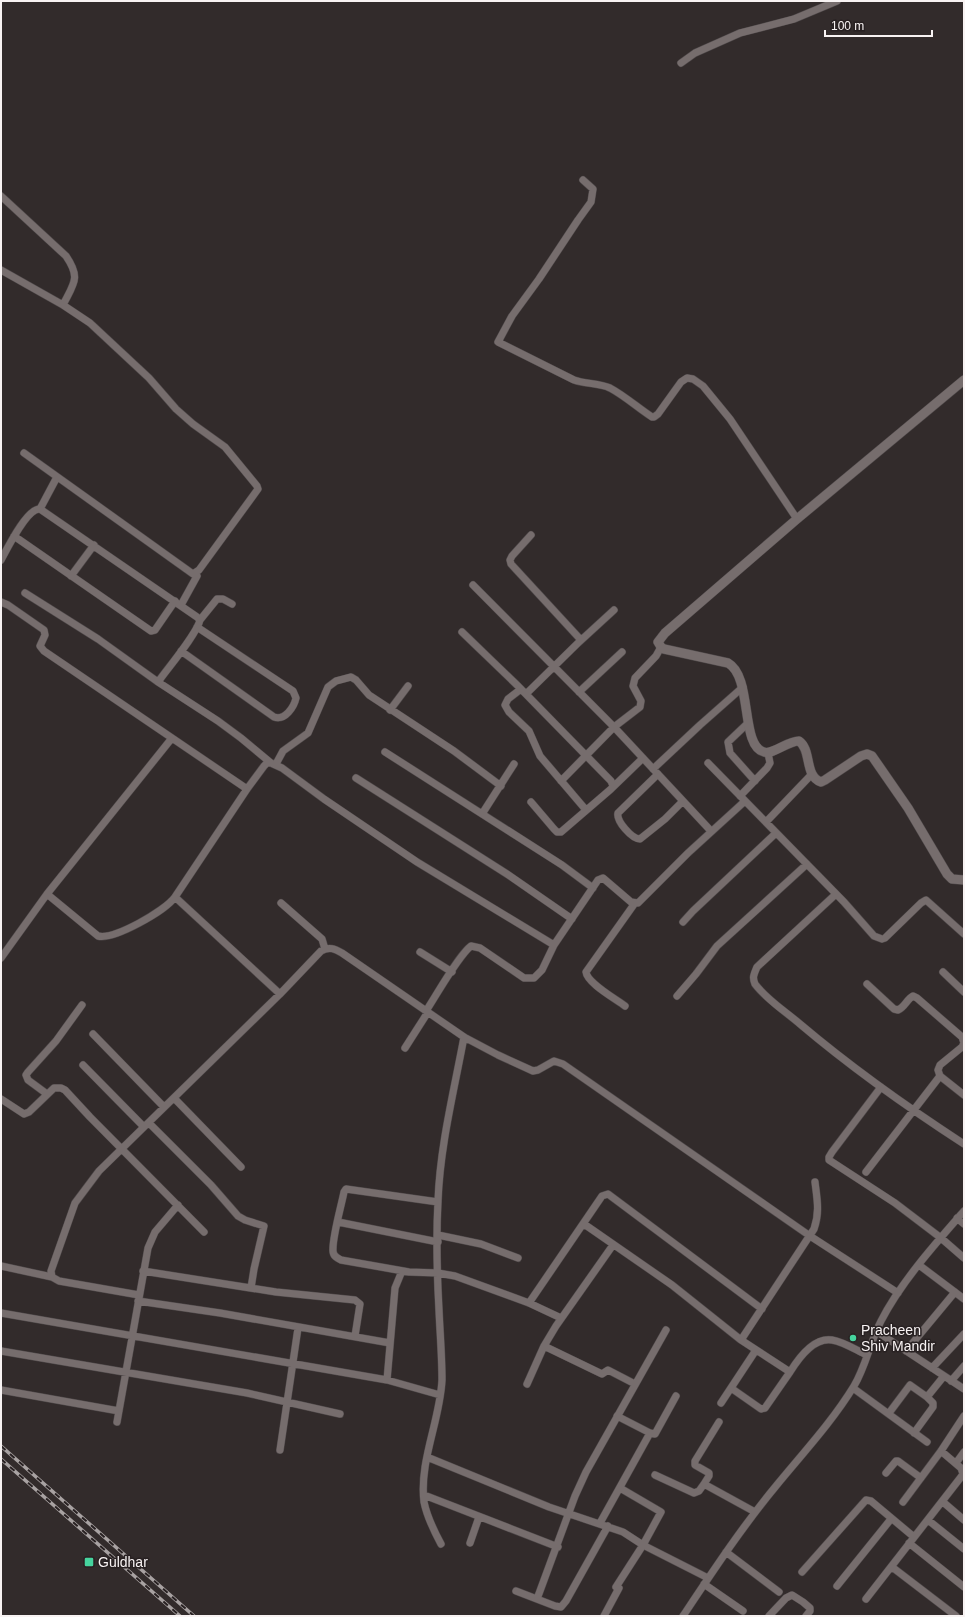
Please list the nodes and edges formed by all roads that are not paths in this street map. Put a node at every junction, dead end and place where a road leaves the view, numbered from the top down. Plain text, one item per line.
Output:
1 (838, 1) edge
2 (681, 63) dead end
3 (583, 180) dead end
4 (1, 196) edge
5 (1, 270) edge
6 (63, 305) junction
7 (964, 380) edge
8 (24, 453) dead end
9 (57, 477) junction
10 (40, 509) junction
11 (798, 518) junction
12 (531, 535) dead end
13 (14, 536) junction
14 (94, 545) junction
15 (1, 560) edge
16 (71, 576) junction
17 (197, 576) dead end
18 (473, 585) dead end
19 (25, 593) dead end
20 (1, 602) edge
21 (178, 603) junction
22 (232, 604) dead end
23 (614, 610) dead end
24 (198, 623) junction
25 (462, 632) dead end
26 (581, 640) junction
27 (661, 647) junction
28 (181, 651) junction
29 (622, 652) dead end
30 (553, 667) junction
31 (158, 682) junction
32 (408, 686) dead end
33 (743, 688) junction
34 (521, 689) junction
35 (579, 692) junction
36 (526, 694) junction
37 (390, 710) junction
38 (748, 723) junction
39 (614, 727) junction
40 (172, 738) junction
41 (385, 752) dead end
42 (768, 753) junction
43 (587, 756) junction
44 (643, 758) junction
45 (708, 763) dead end
46 (273, 764) junction
47 (514, 764) dead end
48 (656, 772) junction
49 (812, 774) junction
50 (356, 778) dead end
51 (561, 781) junction
52 (754, 782) junction
53 (501, 786) junction
54 (613, 786) junction
55 (247, 789) junction
56 (743, 799) junction
57 (683, 801) junction
58 (531, 802) dead end
59 (586, 810) junction
60 (482, 814) junction
61 (766, 822) junction
62 (712, 831) junction
63 (776, 833) junction
64 (807, 864) junction
65 (964, 880) edge
66 (593, 888) junction
67 (47, 894) junction
68 (836, 894) junction
69 (175, 897) junction
70 (281, 903) dead end
71 (635, 903) junction
72 (572, 919) junction
73 (683, 922) dead end
74 (964, 934) edge
75 (554, 945) junction
76 (325, 949) junction
77 (420, 952) dead end
78 (1, 958) edge
79 (452, 972) junction
80 (943, 972) dead end
81 (867, 984) dead end
82 (964, 992) edge
83 (280, 994) junction
84 (677, 996) dead end
85 (82, 1005) dead end
86 (625, 1006) dead end
87 (427, 1012) junction
88 (93, 1034) dead end
89 (464, 1037) junction
90 (405, 1048) dead end
91 (83, 1065) dead end
92 (940, 1076) junction
93 (881, 1087) junction
94 (47, 1094) junction
95 (964, 1095) edge
96 (174, 1098) junction
97 (1, 1099) edge
98 (164, 1107) junction
99 (913, 1111) junction
100 (146, 1125) junction
101 (964, 1144) edge
102 (122, 1149) junction
103 (242, 1167) dead end
104 (866, 1172) dead end
105 (815, 1182) dead end
106 (438, 1202) junction
107 (178, 1206) junction
108 (964, 1210) edge
109 (957, 1218) junction
110 (338, 1222) junction
111 (584, 1224) junction
112 (964, 1224) edge
113 (204, 1232) dead end
114 (810, 1236) junction
115 (438, 1238) junction
116 (941, 1238) junction
117 (613, 1245) junction
118 (518, 1258) dead end
119 (964, 1258) edge
120 (919, 1265) junction
121 (1, 1266) edge
122 (143, 1271) junction
123 (402, 1271) junction
124 (438, 1273) junction
125 (52, 1277) junction
126 (251, 1288) junction
127 (955, 1292) junction
128 (898, 1293) junction
129 (139, 1298) junction
130 (964, 1299) edge
131 (529, 1303) junction
132 (762, 1309) junction
133 (1, 1313) edge
134 (561, 1318) junction
135 (298, 1328) junction
136 (666, 1330) dead end
137 (876, 1331) junction
138 (964, 1334) edge
139 (133, 1336) junction
140 (355, 1336) junction
141 (741, 1340) junction
142 (390, 1343) junction
143 (544, 1346) junction
144 (756, 1350) junction
145 (1, 1351) edge
146 (906, 1351) junction
147 (867, 1355) junction
148 (292, 1364) junction
149 (964, 1366) edge
150 (932, 1368) junction
151 (790, 1372) junction
152 (126, 1373) junction
153 (944, 1376) junction
154 (387, 1380) junction
155 (951, 1381) junction
156 (527, 1384) dead end
157 (635, 1384) junction
158 (731, 1388) junction
159 (853, 1388) junction
160 (964, 1389) edge
161 (1, 1390) edge
162 (440, 1395) junction
163 (676, 1396) dead end
164 (927, 1397) junction
165 (287, 1402) junction
166 (721, 1403) dead end
167 (119, 1411) junction
168 (889, 1413) junction
169 (340, 1414) dead end
170 (617, 1416) junction
171 (964, 1416) edge
172 (117, 1422) dead end
173 (719, 1422) dead end
174 (650, 1433) junction
175 (914, 1433) junction
176 (927, 1442) dead end
177 (280, 1450) dead end
178 (941, 1451) junction
179 (964, 1452) edge
180 (427, 1457) junction
181 (956, 1463) junction
182 (886, 1473) dead end
183 (655, 1474) dead end
184 (921, 1478) junction
185 (704, 1484) junction
186 (620, 1488) junction
187 (424, 1495) junction
188 (903, 1502) dead end
189 (943, 1502) junction
190 (755, 1512) junction
191 (569, 1515) junction
192 (479, 1517) junction
193 (891, 1519) junction
194 (928, 1520) junction
195 (964, 1520) edge
196 (600, 1523) junction
197 (608, 1526) junction
198 (914, 1537) junction
199 (470, 1543) dead end
200 (909, 1543) junction
201 (441, 1544) dead end
202 (643, 1545) junction
203 (558, 1547) junction
204 (964, 1549) edge
205 (726, 1552) junction
206 (892, 1567) junction
207 (802, 1572) dead end
208 (706, 1581) junction
209 (837, 1586) dead end
210 (964, 1587) edge
211 (516, 1591) dead end
212 (779, 1592) dead end
213 (537, 1599) junction
214 (866, 1599) dead end
215 (743, 1611) dead end
216 (604, 1616) edge
217 (683, 1616) edge
218 (769, 1616) edge
219 (806, 1616) edge
220 (956, 1616) edge

1 - 2 street
3 - 11 street
4 - 6 street
5 - 6 street
6 - 9 street
7 - 11 street
8 - 9 street
9 - 10 street
10 - 13 street
10 - 14 street
11 - 27 street
12 - 26 street
13 - 15 street
13 - 16 street
14 - 16 street
14 - 21 street
16 - 21 street
17 - 21 street
18 - 30 street
19 - 31 street
20 - 40 street
21 - 24 street
22 - 24 street
23 - 26 street
24 - 28 street
24 - 28 street
25 - 34 street
26 - 30 street
27 - 33 street
27 - 39 street
28 - 31 street
29 - 35 street
30 - 35 street
30 - 36 street
31 - 46 street
32 - 37 street
33 - 38 street
33 - 48 street
34 - 36 street
34 - 51 street
35 - 39 street
36 - 43 street
37 - 46 street
37 - 53 street
38 - 42 street
38 - 52 street
39 - 43 street
39 - 44 street
40 - 55 street
40 - 67 street
41 - 60 street
42 - 49 street
42 - 52 street
43 - 51 street
43 - 54 street
44 - 48 street
44 - 54 street
45 - 56 street
46 - 55 street
46 - 75 street
47 - 53 street
48 - 57 street
48 - 57 street
49 - 61 street
49 - 65 street
50 - 72 street
51 - 59 street
52 - 56 street
53 - 60 street
54 - 59 street
55 - 69 street
56 - 61 street
56 - 62 street
57 - 62 street
58 - 59 street
60 - 66 street
61 - 63 street
62 - 71 street
63 - 64 street
63 - 73 street
64 - 68 street
64 - 84 street
66 - 71 street
66 - 72 street
67 - 69 street
67 - 78 street
68 - 74 street
68 - 93 street
69 - 83 street
70 - 76 street
71 - 86 street
72 - 75 street
75 - 79 street
76 - 83 street
76 - 87 street
77 - 79 street
79 - 87 street
80 - 82 street
81 - 92 street
83 - 96 street
85 - 94 street
87 - 89 street
87 - 90 street
88 - 98 street
89 - 106 street
89 - 114 street
91 - 100 street
92 - 95 street
92 - 99 street
93 - 99 street
93 - 116 street
94 - 97 street
94 - 102 street
96 - 98 street
96 - 103 street
98 - 100 street
99 - 101 street
99 - 104 street
100 - 102 street
100 - 126 street
102 - 107 street
102 - 125 street
105 - 114 street
106 - 110 street
106 - 115 street
107 - 113 street
107 - 122 street
108 - 109 street
109 - 112 street
109 - 116 street
110 - 115 street
110 - 123 street
111 - 117 street
111 - 131 street
111 - 132 street
114 - 128 street
114 - 132 street
115 - 118 street
115 - 124 street
116 - 119 street
116 - 120 street
117 - 134 street
117 - 141 street
120 - 127 street
120 - 128 street
121 - 125 street
122 - 126 street
122 - 129 street
123 - 124 street
123 - 142 street
124 - 131 street
124 - 162 street
125 - 129 street
126 - 140 street
127 - 130 street
127 - 146 street
128 - 137 street
129 - 135 street
129 - 139 street
131 - 134 street
132 - 141 street
133 - 139 street
134 - 143 street
135 - 140 street
135 - 148 street
136 - 157 street
137 - 146 street
137 - 147 street
138 - 150 street
139 - 148 street
139 - 152 street
140 - 142 street
141 - 144 street
142 - 154 street
143 - 156 street
143 - 157 street
144 - 151 street
144 - 158 street
145 - 152 street
146 - 150 street
147 - 151 street
147 - 159 street
148 - 154 street
148 - 165 street
149 - 155 street
150 - 153 street
151 - 158 street
152 - 165 street
152 - 167 street
153 - 155 street
153 - 164 street
154 - 162 street
155 - 160 street
157 - 170 street
158 - 166 street
159 - 168 street
159 - 190 street
161 - 167 street
162 - 180 street
163 - 174 street
164 - 168 street
164 - 175 street
165 - 169 street
165 - 177 street
167 - 172 street
168 - 175 street
170 - 174 street
170 - 191 street
171 - 178 street
173 - 185 street
174 - 186 street
175 - 176 street
178 - 181 street
178 - 184 street
179 - 181 street
180 - 187 street
180 - 191 street
181 - 189 street
182 - 184 street
183 - 185 street
184 - 188 street
185 - 190 street
186 - 196 street
186 - 202 street
187 - 192 street
187 - 201 street
189 - 194 street
189 - 195 street
190 - 205 street
191 - 196 street
191 - 203 street
192 - 199 street
192 - 203 street
193 - 198 street
193 - 207 street
193 - 209 street
194 - 198 street
194 - 204 street
196 - 197 street
197 - 202 street
197 - 213 street
198 - 200 street
200 - 206 street
200 - 210 street
202 - 208 street
202 - 216 street
203 - 213 street
205 - 208 street
205 - 212 street
206 - 214 street
206 - 220 street
208 - 215 street
208 - 217 street
211 - 213 street
218 - 219 street

